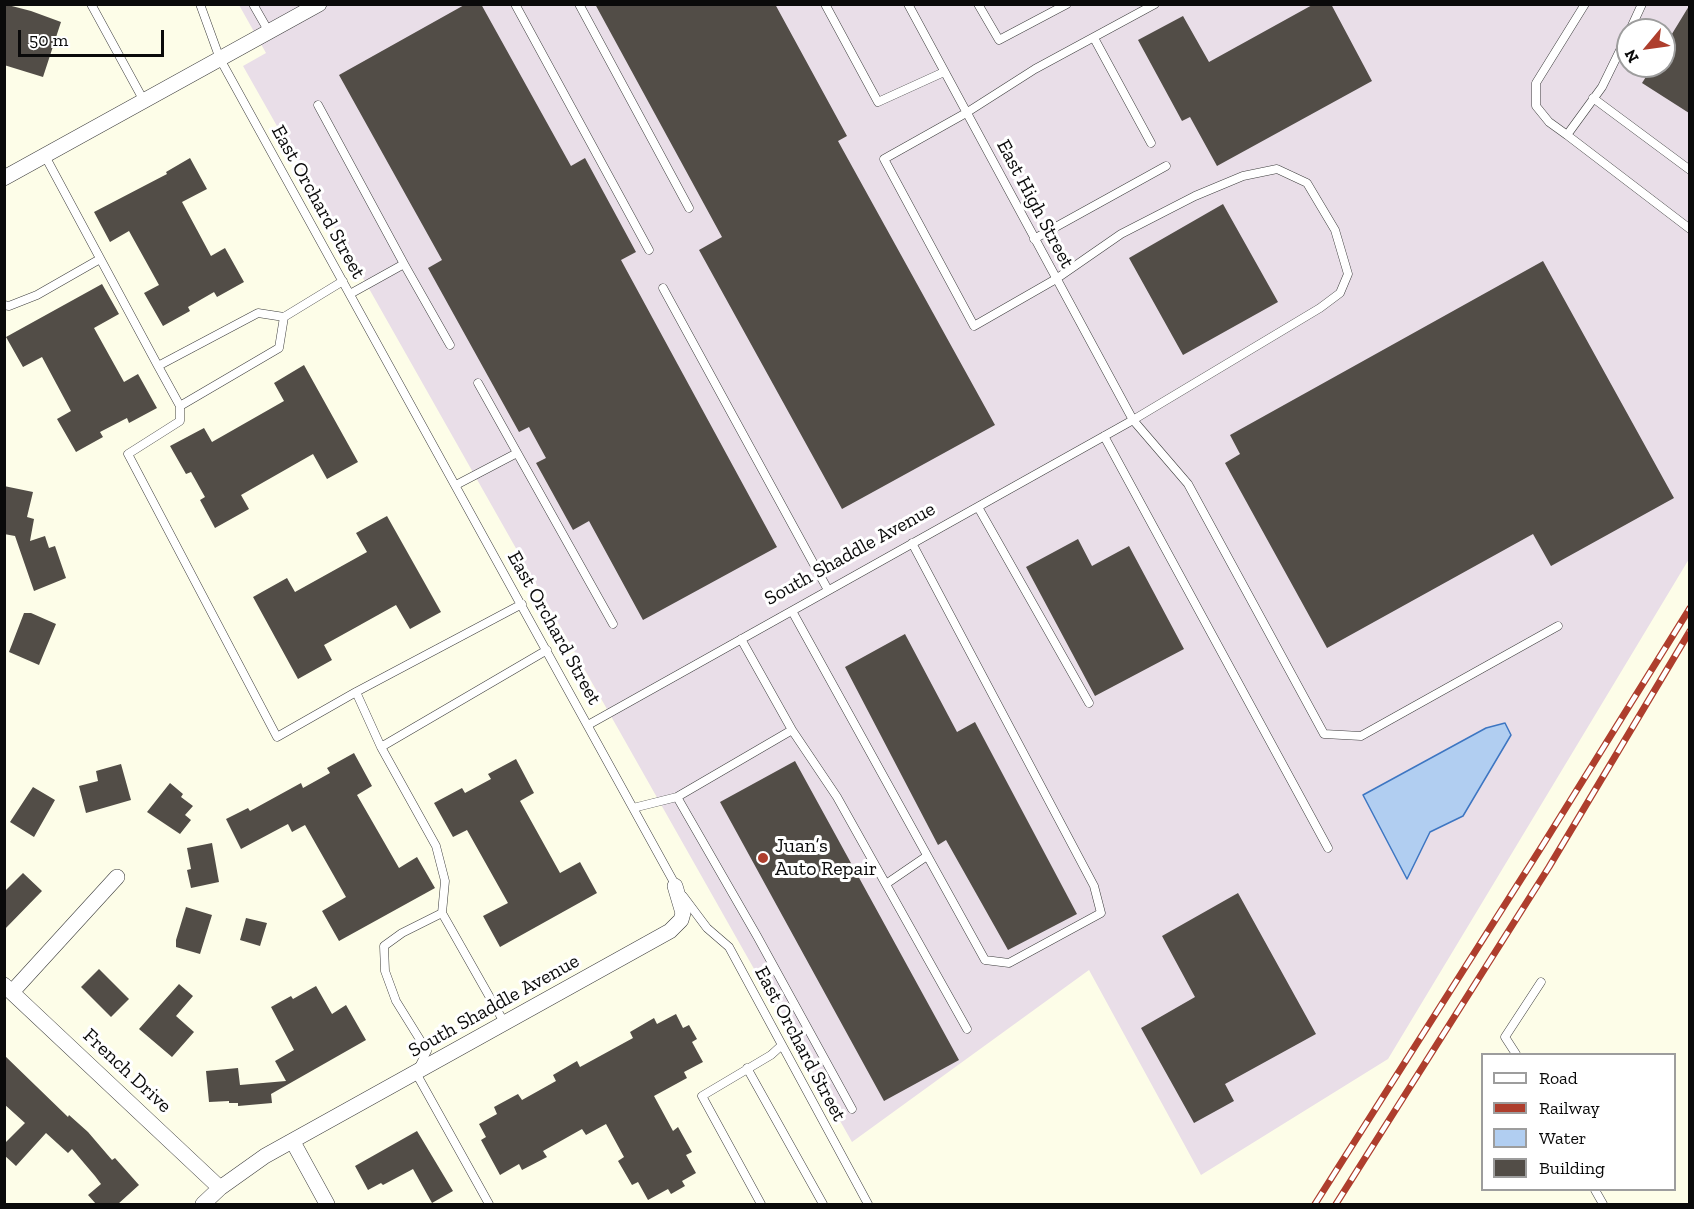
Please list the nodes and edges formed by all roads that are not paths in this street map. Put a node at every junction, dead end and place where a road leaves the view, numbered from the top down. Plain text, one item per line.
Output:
1 (91, 4) edge
2 (200, 4) edge
3 (253, 4) edge
4 (515, 4) edge
5 (579, 4) edge
6 (825, 4) edge
7 (908, 4) edge
8 (978, 4) edge
9 (1067, 4) edge
10 (1155, 4) edge
11 (1585, 4) edge
12 (1642, 4) edge
13 (309, 7) edge
14 (1636, 18) edge
15 (268, 32) junction
16 (1094, 38) junction
17 (1616, 58) edge
18 (220, 59) junction
19 (944, 72) junction
20 (1593, 98) junction
21 (144, 101) junction
22 (318, 105) dead end
23 (966, 113) junction
24 (1568, 135) junction
25 (1151, 143) dead end
26 (45, 156) junction
27 (1166, 166) dead end
28 (1689, 170) edge
29 (4, 178) edge
30 (689, 208) dead end
31 (1689, 229) edge
32 (1034, 239) junction
33 (649, 250) dead end
34 (100, 259) junction
35 (404, 264) junction
36 (1056, 279) junction
37 (343, 281) junction
38 (663, 288) dead end
39 (350, 294) junction
40 (4, 305) edge
41 (284, 317) junction
42 (450, 345) dead end
43 (158, 366) junction
44 (478, 383) dead end
45 (180, 406) junction
46 (1133, 420) junction
47 (1104, 436) junction
48 (517, 453) junction
49 (456, 485) junction
50 (978, 507) junction
51 (912, 543) junction
52 (828, 591) junction
53 (522, 604) junction
54 (792, 611) junction
55 (613, 624) dead end
56 (1558, 627) dead end
57 (741, 639) junction
58 (547, 650) junction
59 (356, 692) junction
60 (1089, 703) dead end
61 (588, 725) junction
62 (792, 730) junction
63 (381, 747) junction
64 (677, 797) junction
65 (633, 808) junction
66 (1328, 848) dead end
67 (927, 856) junction
68 (117, 877) dead end
69 (886, 884) junction
70 (675, 886) junction
71 (442, 913) junction
72 (1541, 982) dead end
73 (8, 989) edge
74 (505, 1024) junction
75 (968, 1029) dead end
76 (782, 1045) junction
77 (1515, 1053) edge
78 (747, 1068) junction
79 (416, 1073) junction
80 (852, 1109) dead end
81 (293, 1142) junction
82 (220, 1188) junction
83 (203, 1204) edge
84 (327, 1204) edge
85 (489, 1204) edge
86 (761, 1204) edge
87 (823, 1204) edge
88 (868, 1204) edge

1 - 21 lane
2 - 18 lane, East Orchard Street
3 - 15 lane
4 - 33 lane
5 - 30 lane
6 - 19 lane
7 - 19 lane, East High Street
8 - 9 lane
10 - 16 lane
11 - 24 lane
12 - 14 lane
13 - 15 street
15 - 18 street
16 - 23 lane
16 - 25 lane
17 - 20 lane
18 - 21 street
18 - 37 lane, East Orchard Street
19 - 23 lane, East High Street
20 - 24 lane
20 - 28 lane
21 - 26 street
22 - 35 lane
23 - 32 lane, East High Street
23 - 36 lane, South Shaddle Avenue
24 - 31 lane
26 - 29 street
26 - 34 lane
27 - 32 lane
32 - 36 lane, East High Street
34 - 40 lane
34 - 43 lane
35 - 39 lane
35 - 42 lane
36 - 46 lane, East High Street
36 - 46 lane, South Shaddle Avenue
37 - 39 lane, East Orchard Street
37 - 41 lane
38 - 52 lane
39 - 49 lane, East Orchard Street
41 - 43 lane
41 - 45 lane
43 - 45 lane
44 - 48 lane
45 - 59 lane
46 - 47 lane, South Shaddle Avenue
46 - 56 lane, East High Street
47 - 50 lane, South Shaddle Avenue
47 - 66 lane
48 - 49 lane
48 - 55 lane
49 - 53 lane, East Orchard Street
50 - 51 lane, South Shaddle Avenue
50 - 60 lane
51 - 52 lane, South Shaddle Avenue
51 - 67 lane
52 - 54 lane, South Shaddle Avenue
53 - 58 lane, East Orchard Street
53 - 59 lane
54 - 57 lane, South Shaddle Avenue
54 - 67 lane
57 - 61 lane, South Shaddle Avenue
57 - 62 lane
58 - 61 lane, East Orchard Street
58 - 63 lane
59 - 63 lane
61 - 65 lane, East Orchard Street
62 - 64 lane
62 - 69 lane
63 - 71 lane
64 - 65 lane
64 - 80 lane
65 - 70 lane, East Orchard Street
67 - 69 lane
68 - 73 street
69 - 75 lane
70 - 74 street, South Shaddle Avenue
70 - 76 lane, East Orchard Street
71 - 74 lane
71 - 79 lane
72 - 77 lane
73 - 82 street, French Drive
74 - 79 street, South Shaddle Avenue
76 - 78 lane
76 - 88 lane, East Orchard Street
78 - 86 lane
78 - 87 lane
79 - 81 street, South Shaddle Avenue
79 - 85 lane
81 - 82 street, South Shaddle Avenue
81 - 84 street
82 - 83 street, South Shaddle Avenue

